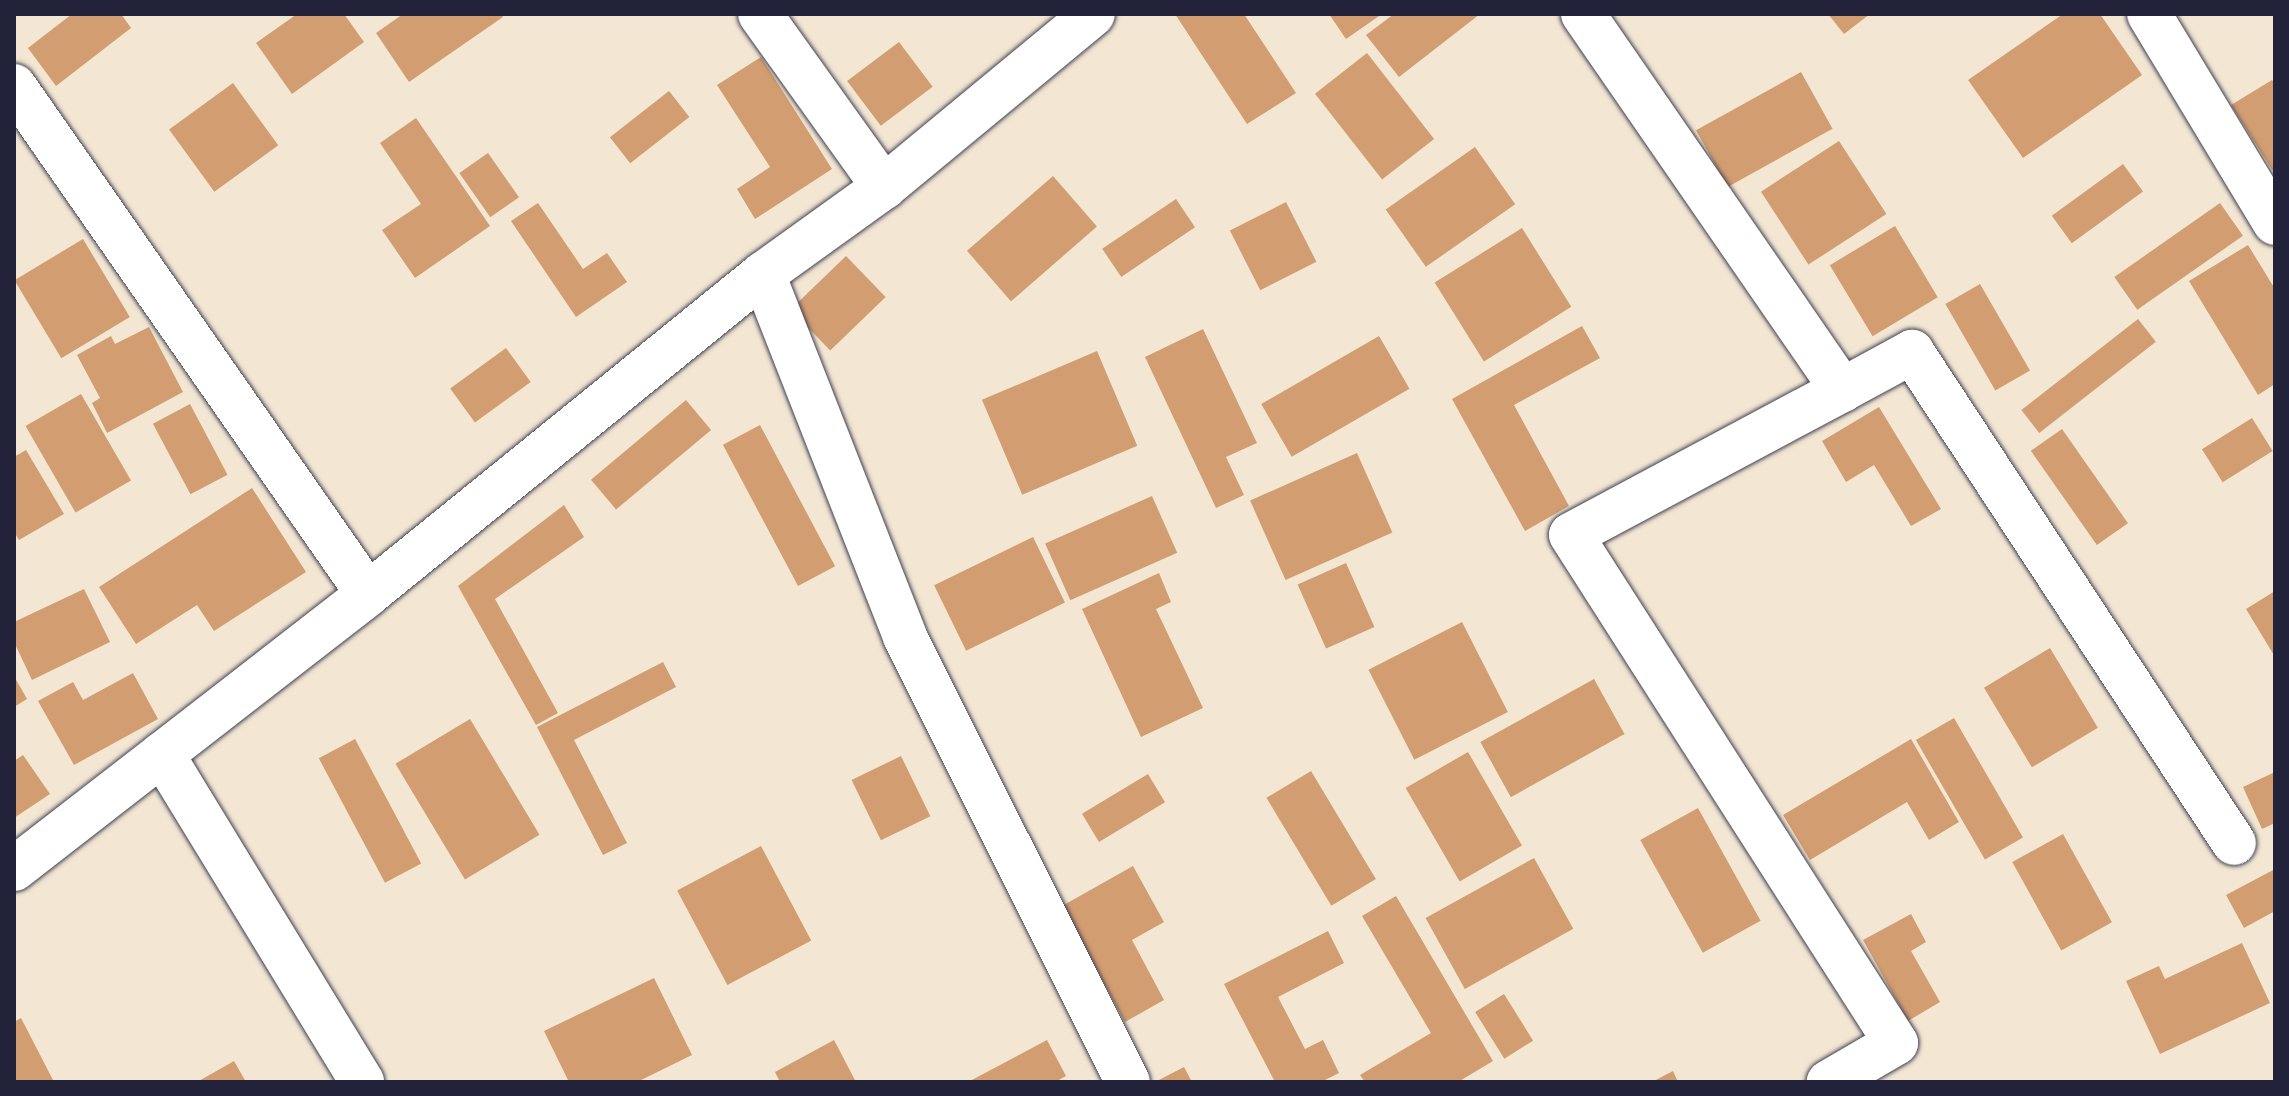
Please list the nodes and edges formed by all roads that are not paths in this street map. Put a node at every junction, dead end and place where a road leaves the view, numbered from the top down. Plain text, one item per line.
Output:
1 (760, 14) edge
2 (1093, 14) edge
3 (1583, 14) edge
4 (2149, 14) edge
5 (14, 86) edge
6 (884, 187) junction
7 (2275, 223) edge
8 (763, 274) junction
9 (1842, 390) junction
10 (368, 594) junction
11 (162, 754) junction
12 (2234, 843) dead end
13 (14, 869) edge
14 (362, 1082) edge
15 (1128, 1082) edge
16 (1829, 1082) edge

1 - 6 street
2 - 6 street
3 - 9 street
4 - 7 street
5 - 10 street
6 - 8 street
8 - 10 street
8 - 15 street
9 - 12 street
9 - 16 street
10 - 11 street
11 - 13 street
11 - 14 street

